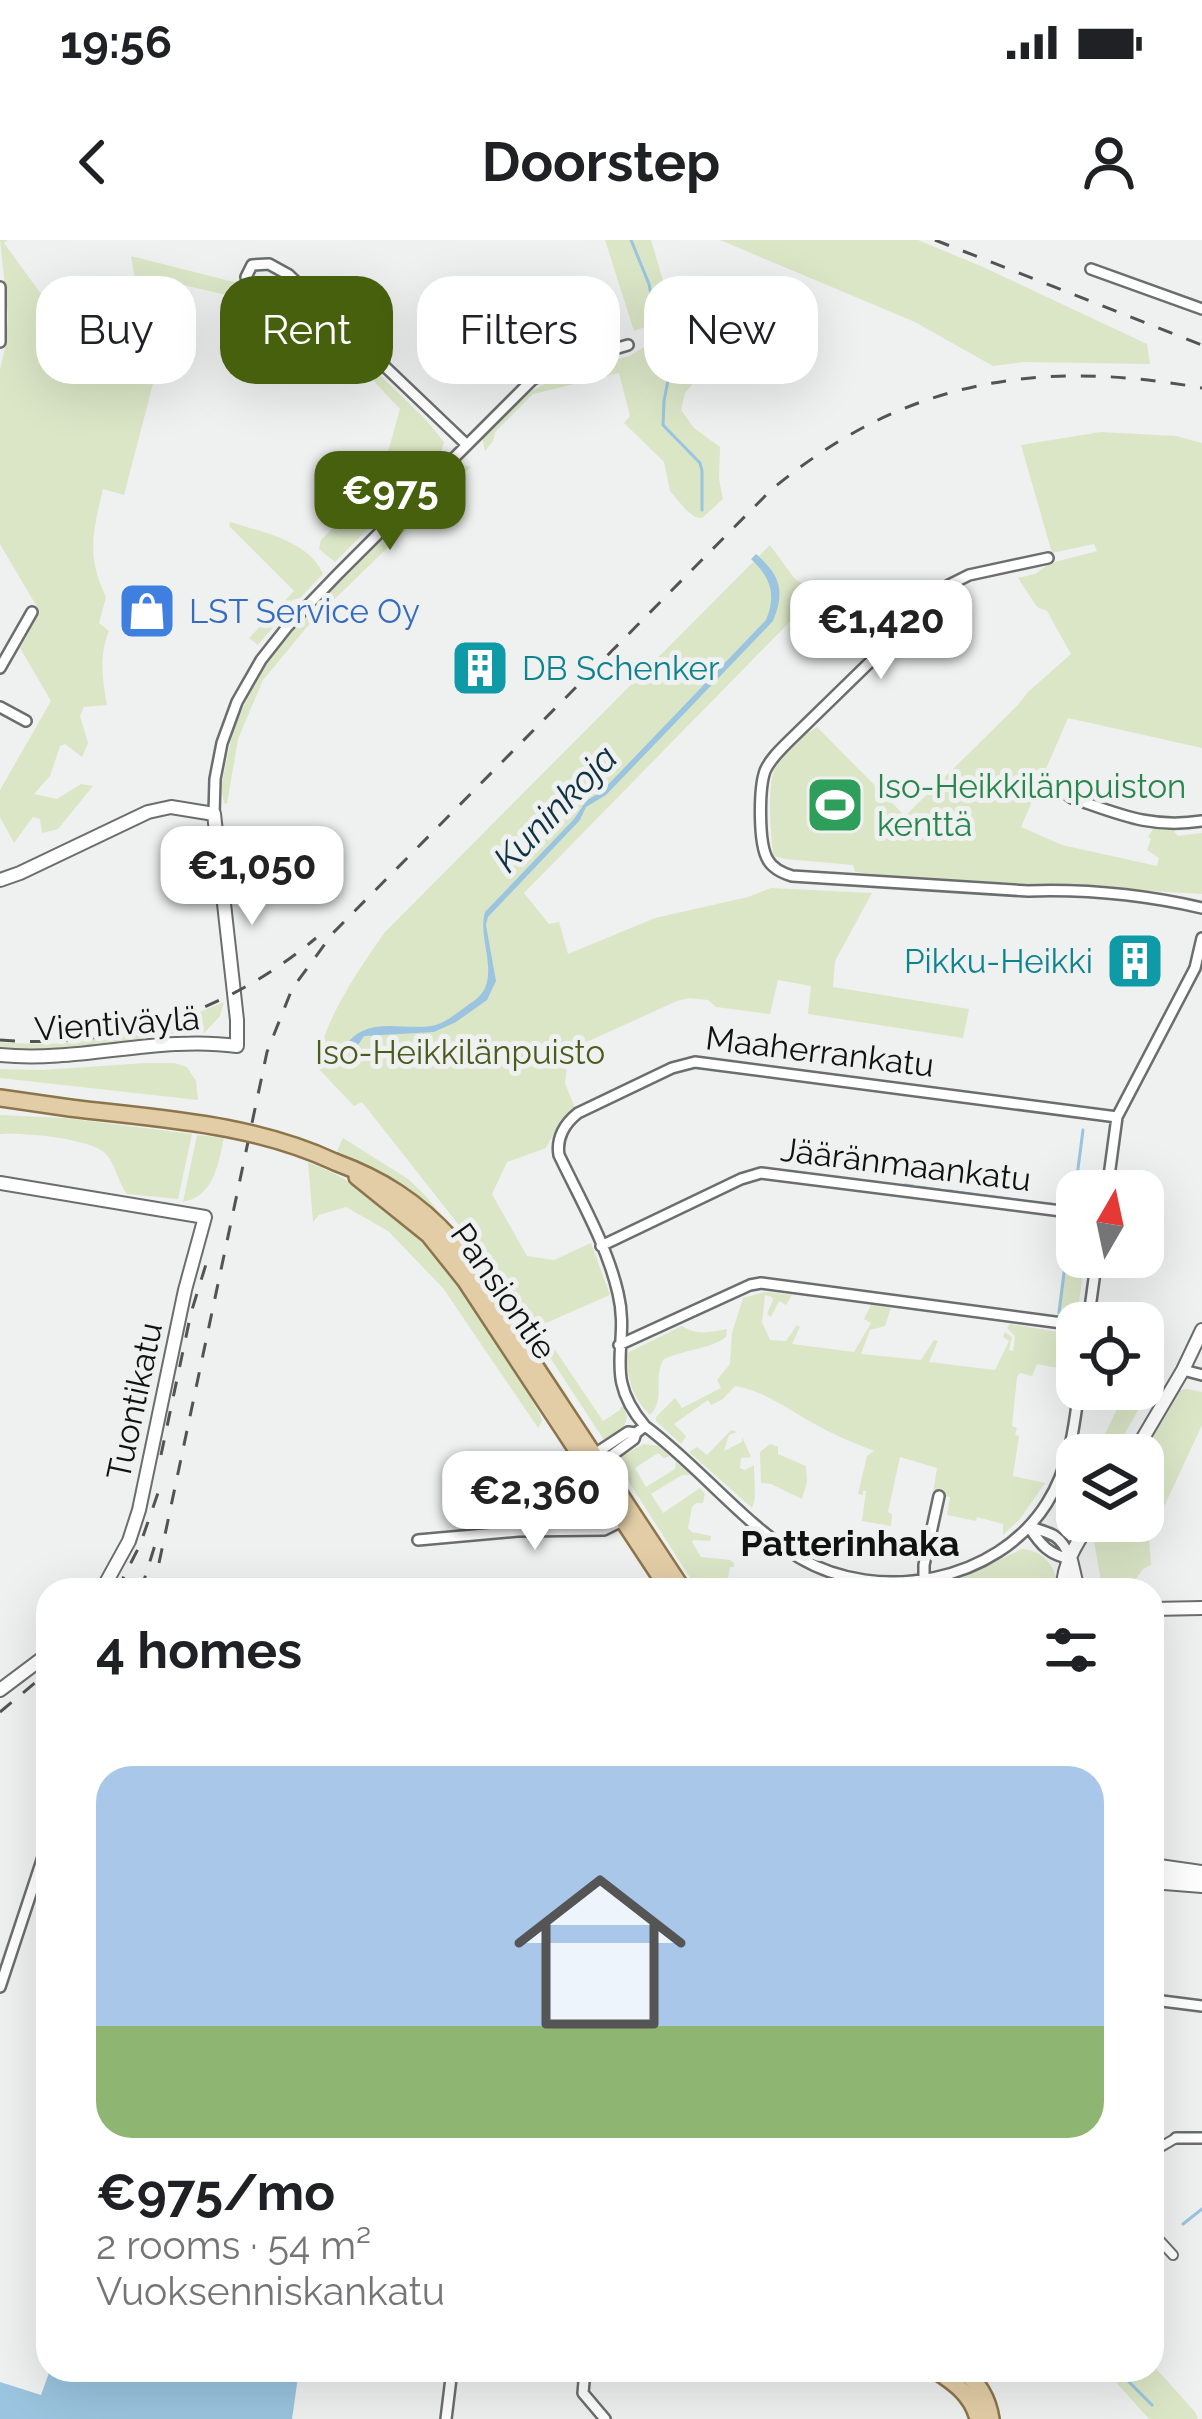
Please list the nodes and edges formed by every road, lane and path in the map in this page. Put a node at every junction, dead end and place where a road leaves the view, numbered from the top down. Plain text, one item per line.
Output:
1 (1091, 269) dead end
2 (0, 287) edge
3 (324, 308) joint
4 (1202, 309) edge
5 (0, 342) edge
6 (628, 345) dead end
7 (393, 374) edge
8 (466, 444) junction
9 (1048, 558) dead end
10 (32, 612) dead end
11 (0, 668) edge
12 (0, 707) edge
13 (26, 721) dead end
14 (1065, 793) dead end
15 (214, 814) junction
16 (1202, 821) edge
17 (0, 880) edge
18 (1202, 908) edge
19 (1202, 938) edge
20 (0, 1055) edge
21 (0, 1098) edge
22 (70, 1108) junction
23 (0, 1109) edge
24 (1117, 1117) junction
25 (1109, 1170) edge
26 (0, 1183) edge
27 (1056, 1210) edge
28 (601, 1246) junction
29 (1056, 1322) edge
30 (1202, 1330) edge
31 (619, 1345) junction
32 (1183, 1370) junction
33 (1202, 1375) edge
34 (1076, 1410) edge
35 (641, 1429) junction
36 (1145, 1434) edge
37 (592, 1460) junction
38 (939, 1496) dead end
39 (628, 1518) junction
40 (1029, 1527) junction
41 (418, 1540) dead end
42 (1080, 1542) edge
43 (1071, 1558) junction
44 (109, 1578) edge
45 (662, 1578) edge
46 (674, 1578) edge
47 (854, 1578) edge
48 (924, 1578) edge
49 (930, 1578) edge
50 (1063, 1578) edge
51 (1075, 1578) edge
52 (1202, 1608) edge
53 (1164, 1609) edge
54 (36, 1663) edge
55 (0, 1690) edge
56 (1164, 1868) edge
57 (1202, 1873) edge
58 (36, 1878) edge
59 (1164, 1882) edge
60 (1202, 1886) edge
61 (0, 1987) edge
62 (1164, 2001) edge
63 (1202, 2006) edge
64 (1176, 2138) joint
65 (1202, 2138) edge
66 (1164, 2145) edge
67 (1164, 2246) edge
68 (1172, 2255) dead end
69 (451, 2382) edge
70 (584, 2382) edge
71 (951, 2382) edge
72 (974, 2382) edge
73 (446, 2419) edge
74 (605, 2419) edge
75 (978, 2419) edge
76 (991, 2419) edge

1 - 4 street
2 - 5 street
3 - 3 street
6 - 8 street
7 - 8 street
8 - 15 street
9 - 18 street
10 - 11 street
12 - 13 street
14 - 16 street
15 - 17 street
15 - 20 street, Vientiväylä
19 - 24 street
21 - 22 main road
22 - 23 main road
22 - 37 main road, Pansiontie, bridge
24 - 25 street
24 - 28 street, Maaherrankatu
26 - 44 street, Tuontikatu
27 - 28 street, Jääränmaankatu
28 - 31 street, Maaherrankatu
29 - 31 street
30 - 32 street
31 - 35 street, Maaherrankatu
32 - 33 street
32 - 36 street
34 - 40 street
35 - 37 street
35 - 47 street
37 - 39 main road, Pansiontie
38 - 48 street
39 - 41 street
39 - 45 main road, Pansiontie
39 - 46 main road, Pansiontie
40 - 43 street
40 - 49 street
42 - 43 street
43 - 50 street
43 - 51 street
52 - 53 street
54 - 55 street
56 - 57 main road
58 - 61 street
59 - 60 main road
62 - 63 street
64 - 65 street
64 - 66 street
67 - 68 street
69 - 73 street
70 - 74 street
71 - 75 main road
72 - 76 main road

